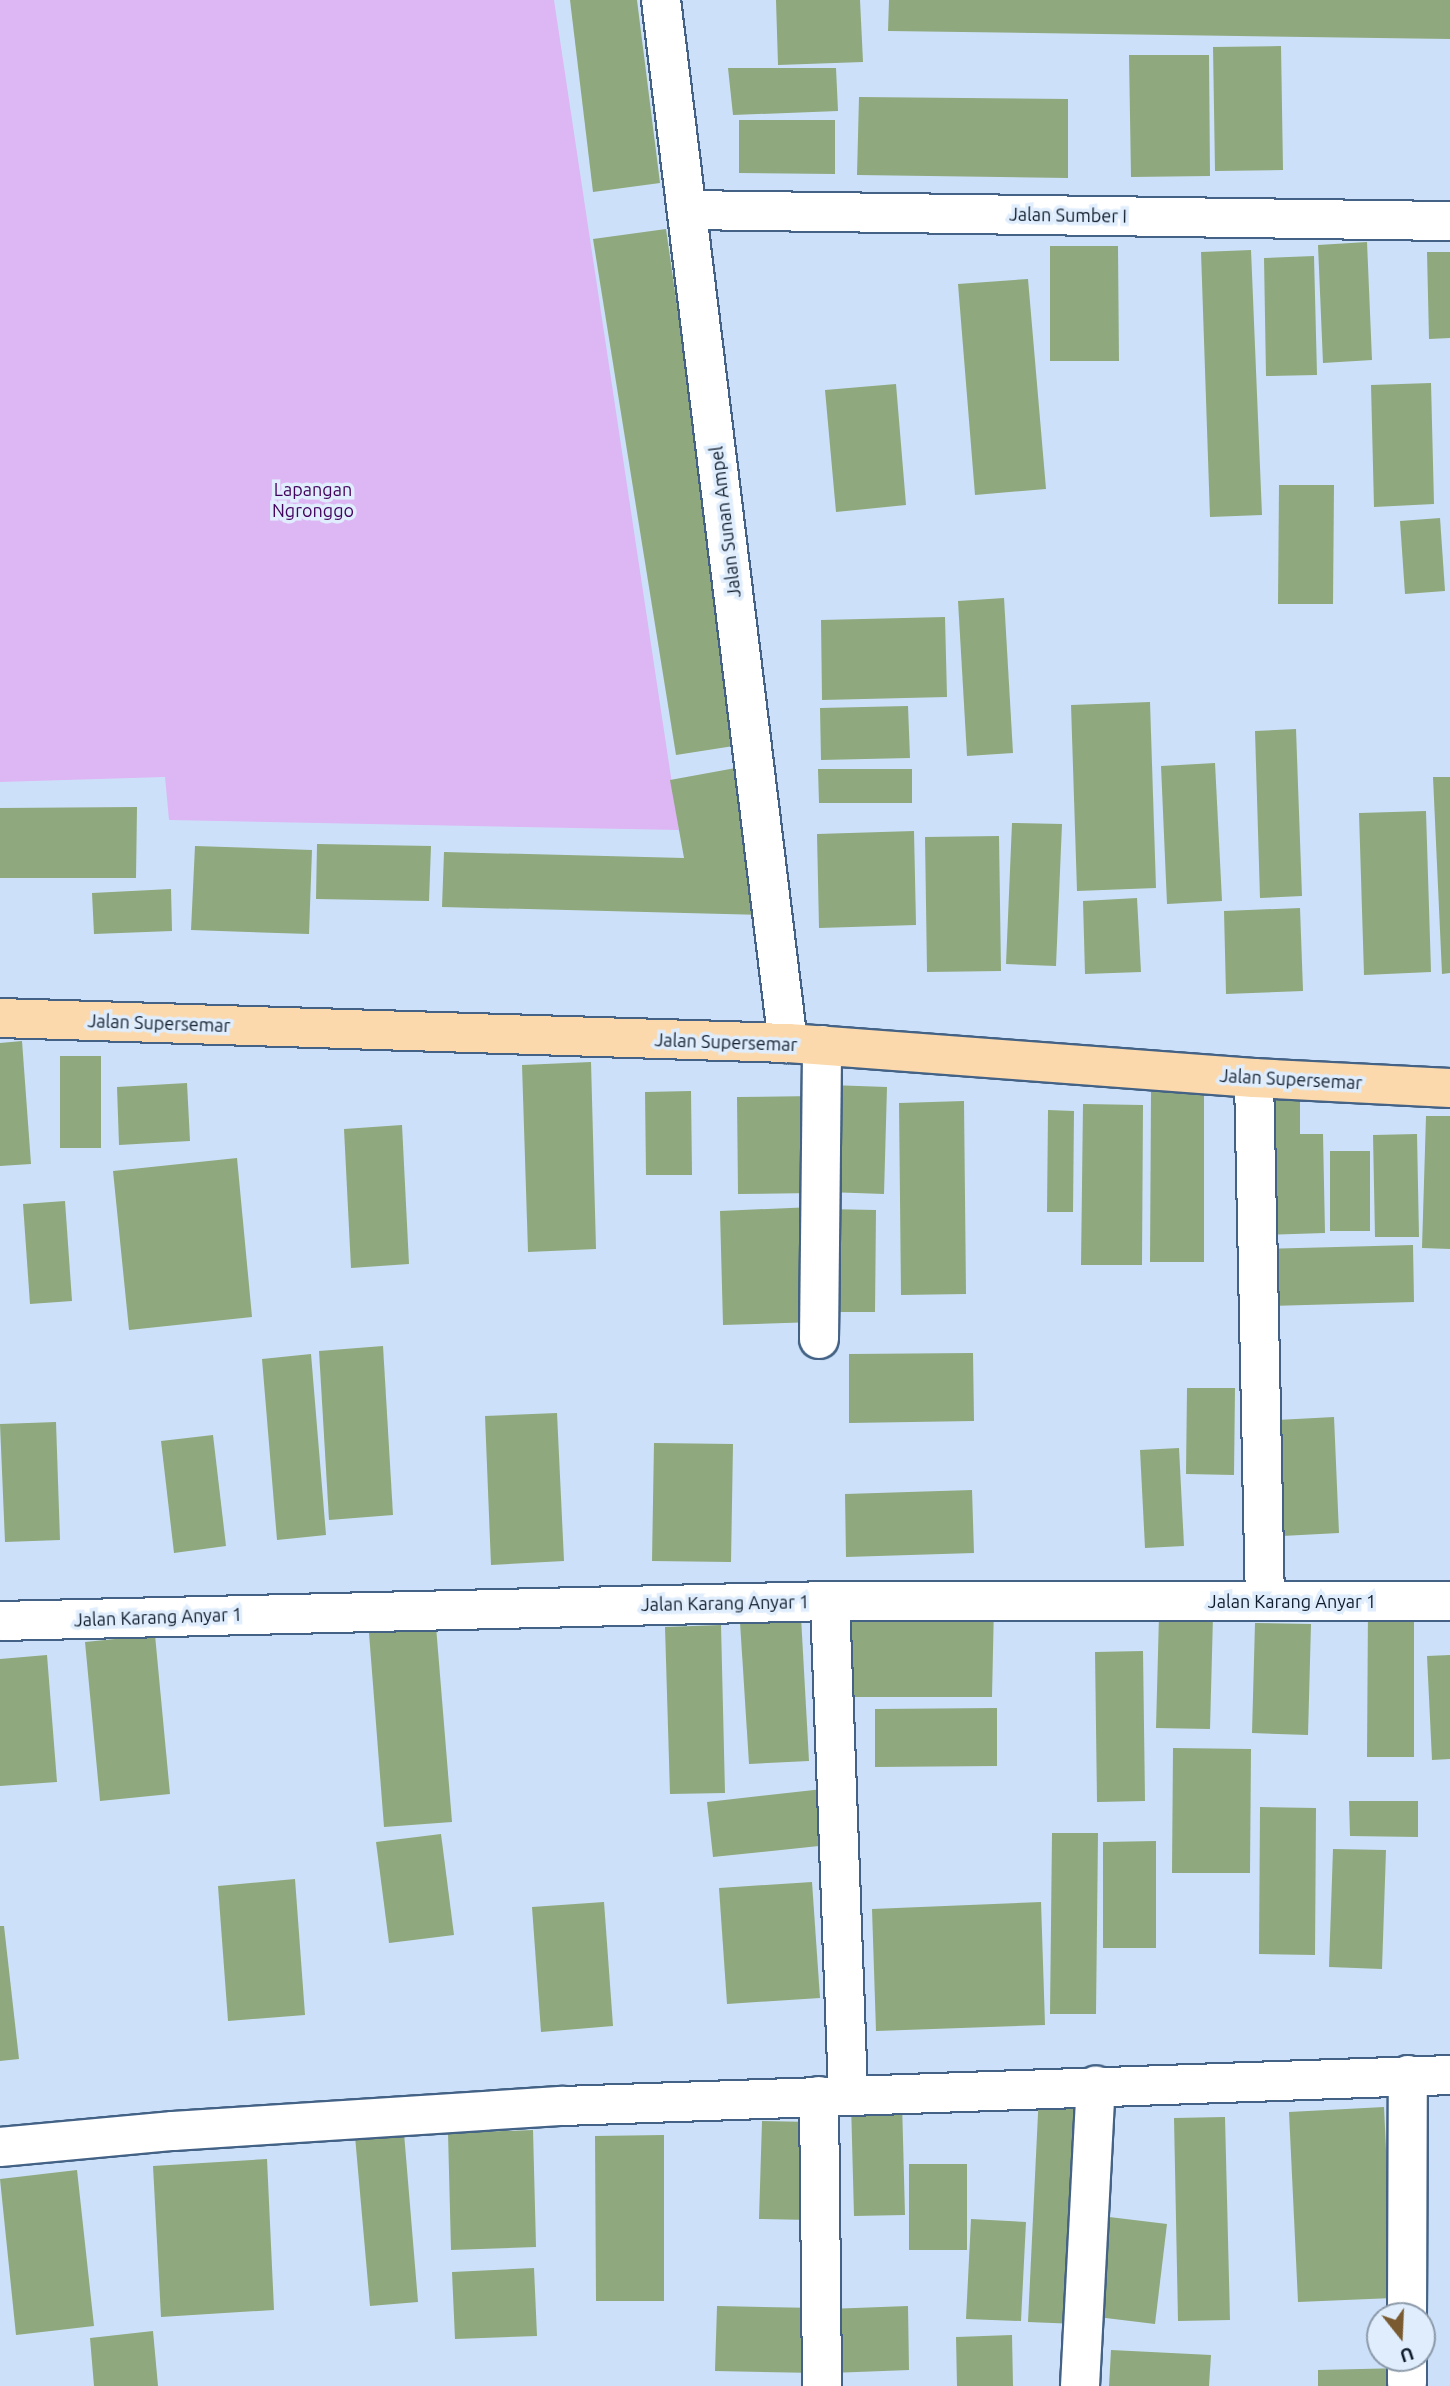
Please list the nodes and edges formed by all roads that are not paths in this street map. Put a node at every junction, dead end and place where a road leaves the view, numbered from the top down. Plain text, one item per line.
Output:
1 (661, 0) edge
2 (687, 210) junction
3 (1450, 221) edge
4 (0, 1018) edge
5 (805, 1044) junction
6 (1254, 1078) junction
7 (1450, 1088) edge
8 (819, 1339) dead end
9 (830, 1601) junction
10 (1265, 1601) junction
11 (1450, 1601) edge
12 (0, 1621) edge
13 (1408, 2075) junction
14 (1450, 2075) edge
15 (1096, 2085) junction
16 (834, 2096) junction
17 (0, 2147) edge
18 (1407, 2302) edge
19 (822, 2386) edge
20 (1080, 2386) edge

1 - 2 street, Jalan Sunan Ampel
2 - 3 street, Jalan Sumber I
2 - 5 street, Jalan Sunan Ampel
4 - 5 main road, Jalan Supersemar
5 - 6 main road, Jalan Supersemar
5 - 8 street, Jalan Sunan Ampel
6 - 7 main road, Jalan Supersemar
6 - 10 street
9 - 10 street, Jalan Karang Anyar 1
9 - 12 street, Jalan Karang Anyar 1
9 - 16 street
10 - 11 street, Jalan Karang Anyar 1
13 - 14 street
13 - 15 street
13 - 18 street
15 - 16 street
15 - 20 street
16 - 17 street
16 - 19 street

